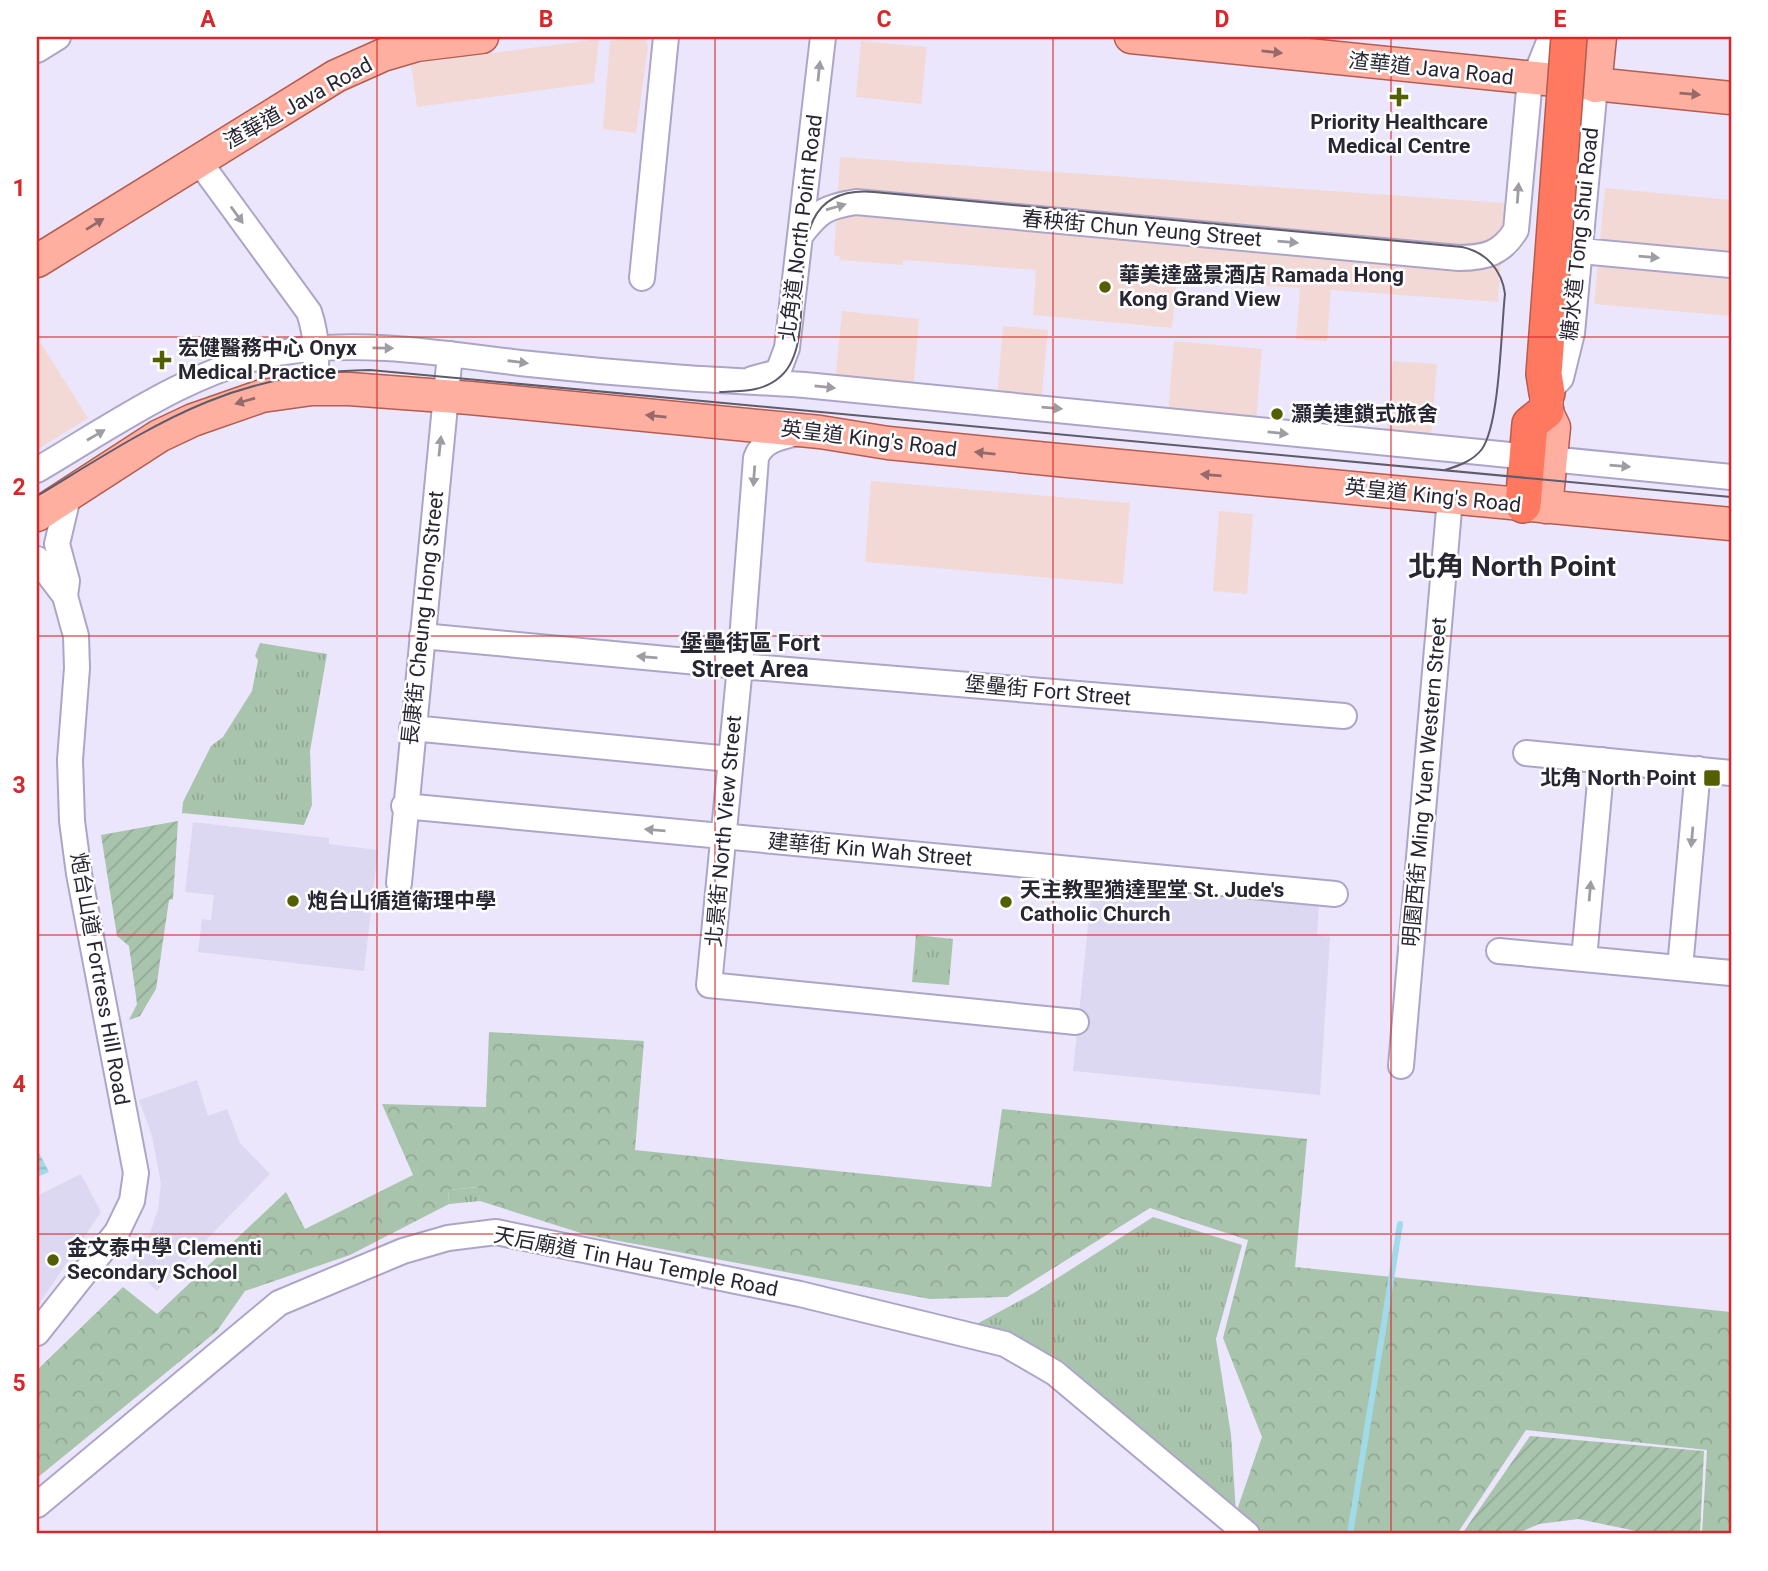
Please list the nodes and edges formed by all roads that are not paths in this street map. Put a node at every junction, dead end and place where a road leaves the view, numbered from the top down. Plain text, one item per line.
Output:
1 (58, 37) edge
2 (482, 37) edge
3 (666, 37) edge
4 (823, 37) edge
5 (1131, 37) edge
6 (1551, 37) edge
7 (1569, 37) edge
8 (1600, 37) edge
9 (37, 50) edge
10 (1530, 79) junction
11 (1595, 86) junction
12 (1731, 98) edge
13 (198, 160) junction
14 (800, 236) junction
15 (1581, 251) junction
16 (37, 261) edge
17 (1731, 265) edge
18 (642, 278) dead end
19 (315, 349) junction
20 (450, 354) junction
21 (733, 381) junction
22 (312, 389) junction
23 (446, 396) junction
24 (1546, 402) junction
25 (820, 432) junction
26 (1539, 458) junction
27 (37, 470) edge
28 (1731, 477) edge
29 (68, 497) junction
30 (1450, 498) junction
31 (1535, 506) junction
32 (37, 515) edge
33 (1731, 524) edge
34 (37, 559) edge
35 (65, 596) junction
36 (422, 636) junction
37 (746, 666) junction
38 (782, 670) dead end
39 (1344, 716) dead end
40 (412, 728) junction
41 (1526, 753) dead end
42 (730, 759) junction
43 (1602, 760) junction
44 (1698, 769) junction
45 (1731, 773) edge
46 (404, 806) junction
47 (723, 836) junction
48 (399, 883) dead end
49 (1335, 894) dead end
50 (1499, 951) dead end
51 (1584, 959) junction
52 (1680, 968) junction
53 (1731, 973) edge
54 (1068, 1017) dead end
55 (1401, 1066) dead end
56 (37, 1332) edge
57 (37, 1505) edge
58 (1247, 1534) edge

1 - 9 street
2 - 13 main road, 渣華道 Java Road
3 - 18 street
14 -> 4 street, 北角道 North Point Road
5 -> 10 main road, 渣華道 Java Road
6 - 10 street
7 - 24 highway, bridge
8 - 11 main road, 糖水道 Tong Shui Road
10 - 11 main road, 渣華道 Java Road
14 -> 10 street, 春秧街 Chun Yeung Street
11 -> 12 main road, 渣華道 Java Road
11 - 15 street, 糖水道 Tong Shui Road
16 -> 13 main road, 渣華道 Java Road
13 -> 19 street
14 - 21 street, 北角道 North Point Road
15 -> 17 street
15 - 24 street, 糖水道 Tong Shui Road
19 -> 20 street
19 - 22 street
27 -> 19 street
20 -> 21 street
20 - 23 street, 長康街 Cheung Hong Street
21 -> 26 street
22 - 23 main road, 英皇道 King's Road
22 -> 29 main road, 英皇道 King's Road
25 -> 23 main road, 英皇道 King's Road
36 -> 23 street, 長康街 Cheung Hong Street
24 - 26 highway
30 -> 25 main road, 英皇道 King's Road
25 -> 37 street, 北景街 North View Street
26 -> 28 street
26 - 31 highway
29 - 32 main road, 英皇道 King's Road
29 - 35 street, 炮台山道 Fortress Hill Road
30 - 31 main road, 英皇道 King's Road
30 - 55 street, 明園西街 Ming Yuen Western Street
31 - 33 main road, 英皇道 King's Road
34 - 35 street, 炮台山道 Fortress Hill Road
35 - 56 street, 炮台山道 Fortress Hill Road
37 -> 36 street, 堡壘街 Fort Street
36 - 40 street, 長康街 Cheung Hong Street
37 - 38 street, 堡壘街 Fort Street
37 - 39 street, 堡壘街 Fort Street
37 - 42 street, 北景街 North View Street
40 - 42 street
40 - 46 street, 長康街 Cheung Hong Street
41 - 43 street
42 - 47 street, 北景街 North View Street
43 - 44 street
51 -> 43 street
44 - 45 street
44 -> 52 street
47 -> 46 street, 建華街 Kin Wah Street
46 - 48 street, 長康街 Cheung Hong Street
47 - 49 street, 建華街 Kin Wah Street
47 - 54 street, 北景街 North View Street
50 - 51 street
51 - 52 street
52 - 53 street
57 - 58 street, 天后廟道 Tin Hau Temple Road

